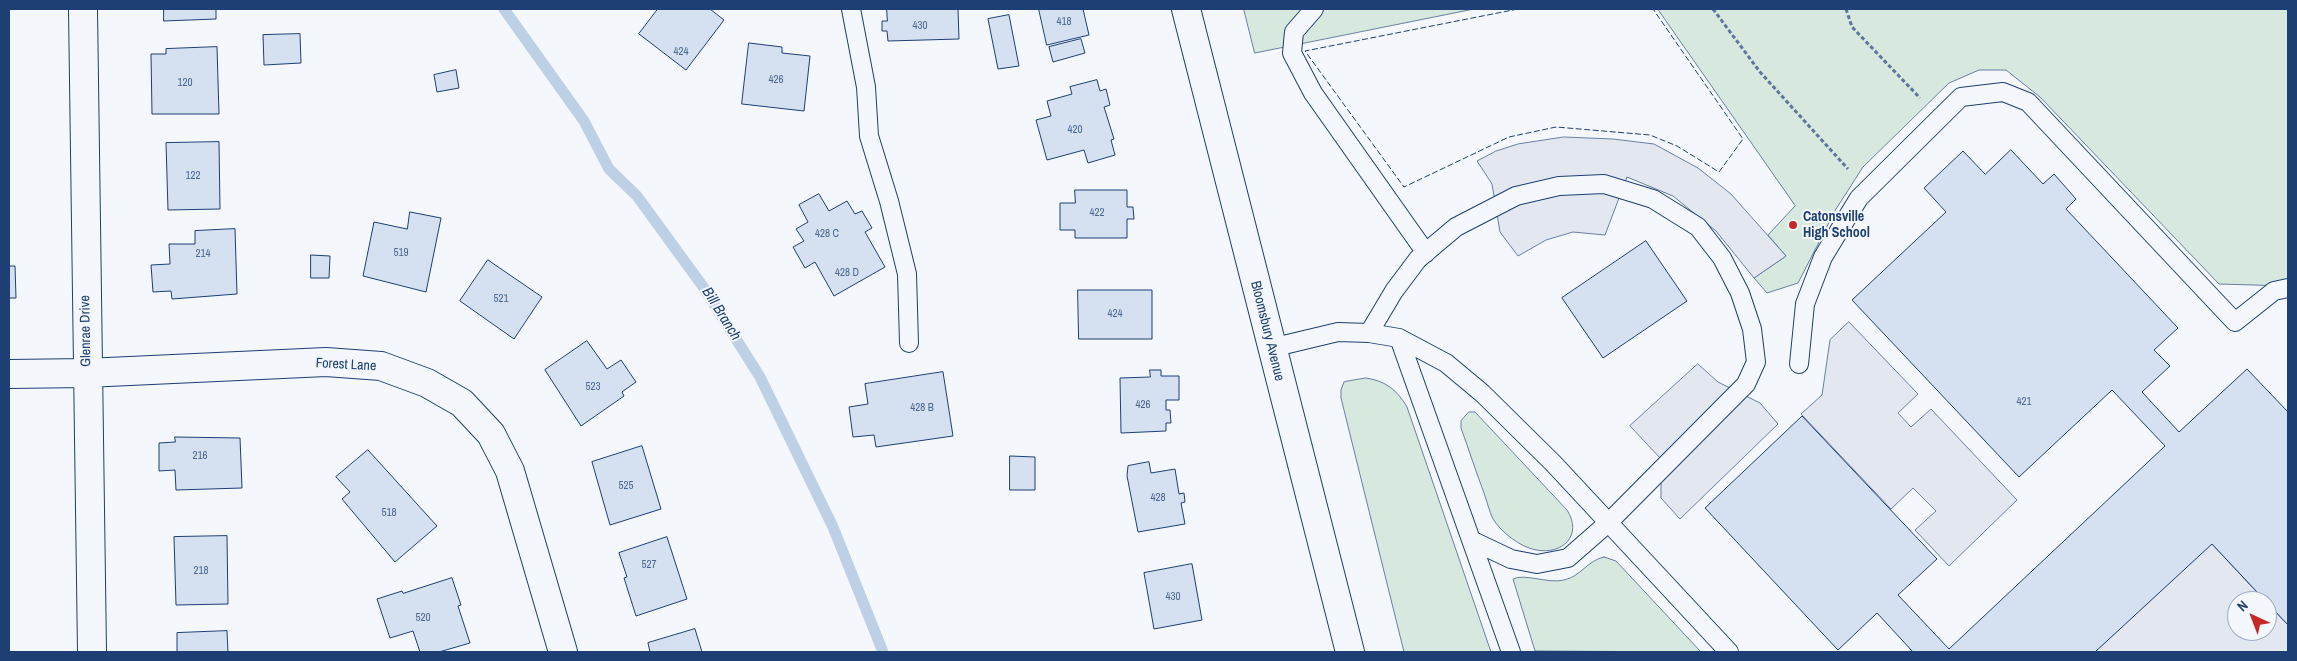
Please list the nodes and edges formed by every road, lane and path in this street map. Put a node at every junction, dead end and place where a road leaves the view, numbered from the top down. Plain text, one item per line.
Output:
1 (82, 9) edge
2 (852, 9) edge
3 (1186, 9) edge
4 (1314, 9) edge
5 (1713, 9) edge
6 (1846, 9) edge
7 (1940, 118) junction
8 (1868, 190) junction
9 (1426, 253) junction
10 (2288, 288) edge
11 (1368, 332) junction
12 (1399, 338) junction
13 (909, 343) dead end
14 (1271, 348) junction
15 (1798, 364) dead end
16 (86, 373) junction
17 (9, 374) edge
18 (1608, 523) junction
19 (1473, 541) junction
20 (92, 652) edge
21 (563, 652) edge
22 (1350, 652) edge
23 (1511, 652) edge
24 (1729, 652) edge

1 - 16 street, Glenrae Drive
2 - 13 lane
3 - 14 street, Bloomsbury Avenue
4 - 9 lane
5 - 8 path
6 - 7 path
7 - 8 lane
7 - 10 lane
8 - 15 lane
9 - 11 lane
9 - 18 lane
11 - 12 lane
11 - 14 lane
12 - 18 lane
12 - 19 lane
14 - 22 street, Bloomsbury Avenue
16 - 17 street, Forest Lane
16 - 20 street, Glenrae Drive
16 - 21 street, Forest Lane
18 - 19 lane
18 - 24 lane
19 - 23 lane

